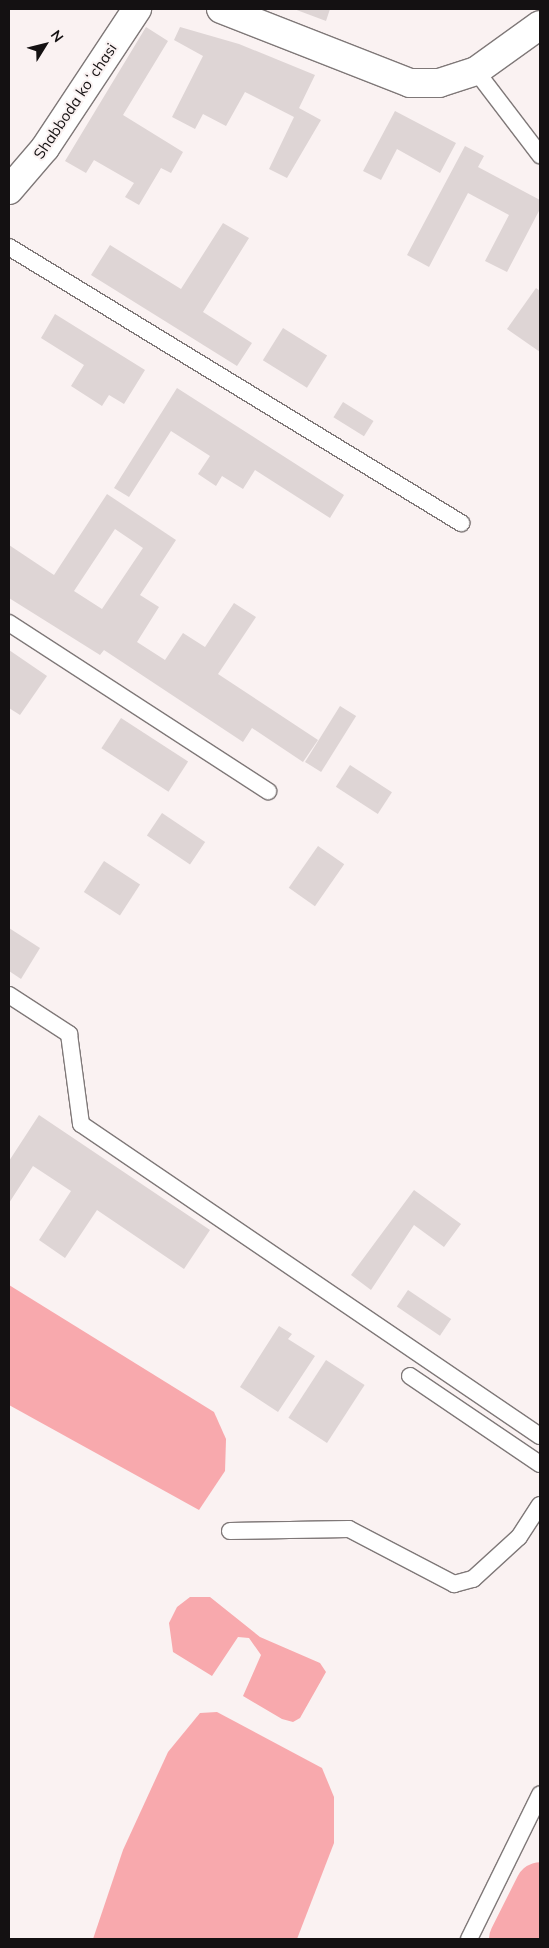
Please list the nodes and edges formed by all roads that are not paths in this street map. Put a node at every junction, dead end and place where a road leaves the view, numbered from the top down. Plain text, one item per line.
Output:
1 (137, 9) edge
2 (221, 9) edge
3 (540, 25) edge
4 (476, 71) junction
5 (540, 156) edge
6 (9, 190) edge
7 (9, 247) edge
8 (461, 523) dead end
9 (9, 623) edge
10 (268, 791) dead end
11 (9, 996) edge
12 (410, 1376) dead end
13 (540, 1436) edge
14 (540, 1464) edge
15 (540, 1505) edge
16 (230, 1531) dead end
17 (540, 1795) edge
18 (469, 1939) edge

1 - 6 street, Shabboda koʻchasi
2 - 4 street
3 - 4 street
4 - 5 lane
7 - 8 lane
9 - 10 lane
11 - 13 lane
12 - 14 lane
15 - 16 lane
17 - 18 lane

